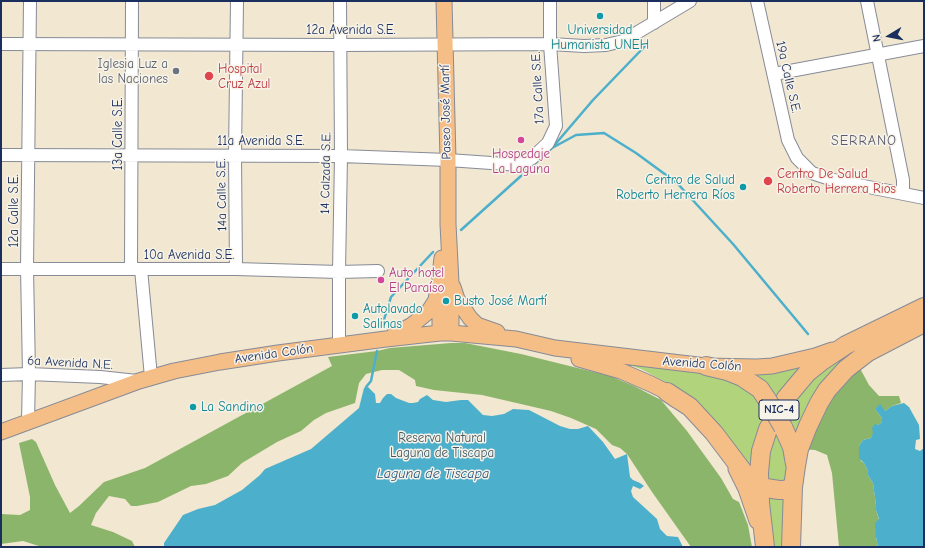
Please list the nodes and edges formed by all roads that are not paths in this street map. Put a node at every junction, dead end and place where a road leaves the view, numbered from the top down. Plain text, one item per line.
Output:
1 (30, 1) edge
2 (132, 1) edge
3 (237, 1) edge
4 (340, 1) edge
5 (444, 1) edge
6 (550, 1) edge
7 (654, 1) edge
8 (690, 1) edge
9 (757, 1) edge
10 (867, 1) edge
11 (654, 23) junction
12 (445, 43) junction
13 (1, 44) edge
14 (30, 44) junction
15 (132, 44) junction
16 (237, 44) junction
17 (550, 44) junction
18 (340, 45) junction
19 (924, 46) edge
20 (877, 54) junction
21 (774, 74) junction
22 (1, 155) edge
23 (28, 155) junction
24 (235, 155) junction
25 (132, 156) junction
26 (341, 156) junction
27 (448, 160) junction
28 (520, 164) joint
29 (903, 193) junction
30 (924, 198) edge
31 (27, 268) junction
32 (136, 268) junction
33 (236, 268) junction
34 (1, 269) edge
35 (378, 271) dead end
36 (339, 272) junction
37 (446, 279) junction
38 (920, 318) edge
39 (445, 333) junction
40 (386, 339) junction
41 (516, 339) junction
42 (339, 345) junction
43 (846, 345) junction
44 (555, 348) junction
45 (706, 366) junction
46 (28, 374) junction
47 (1, 375) edge
48 (145, 379) junction
49 (667, 392) junction
50 (28, 422) junction
51 (1, 432) edge
52 (796, 466) junction
53 (759, 486) junction
54 (794, 487) junction
55 (764, 547) edge
56 (791, 547) edge

1 - 14 street, 12a Calle S.E.
2 - 15 street, 13a Calle S.E.
3 - 16 street, 14a Calle S.E.
4 - 18 street, 14 Calzada S.E.
5 - 12 main road, Paseo José Martí
6 - 17 street, 17a Calle S.E.
7 - 11 street
8 - 11 street, 12a Avenida S.E.
9 - 21 street, 19a Calle S.E.
10 - 20 street
11 - 17 street, 12a Avenida S.E.
12 - 17 street, 12a Avenida S.E.
12 - 18 street, 12a Avenida S.E.
12 - 27 main road, Paseo José Martí
13 - 14 street, 12a Avenida S.E.
14 - 15 street, 12a Avenida S.E.
14 - 23 street, 12a Calle S.E.
15 - 16 street, 12a Avenida S.E.
15 - 25 street, 13a Calle S.E.
16 - 18 street, 12a Avenida S.E.
16 - 24 street, 14a Calle S.E.
17 - 28 street, 17a Calle S.E.
18 - 26 street, 14 Calzada S.E.
19 - 20 street
20 - 21 street
20 - 29 street
21 - 29 street, 19a Calle S.E.
22 - 23 street, 11a Avenida S.E.
23 - 25 street, 11a Avenida S.E.
23 - 31 street, 12a Calle S.E.
24 - 25 street, 11a Avenida S.E.
24 - 26 street, 11a Avenida S.E.
24 - 33 street, 14a Calle S.E.
25 - 32 street, 13a Calle S.E.
26 - 27 street, 11a Avenida S.E.
26 - 36 street, 14 Calzada S.E.
27 - 28 street, 11a Avenida S.E.
27 - 37 main road, Paseo José Martí
29 - 30 street
31 - 32 street, 10a Avenida S.E.
31 - 34 street, 10a Avenida S.E.
31 - 46 street, 12a Calle S.E.
32 - 33 street, 10a Avenida S.E.
32 - 48 street, 13a Calle S.E.
33 - 36 street, 10a Avenida S.E.
35 - 36 street, 10a Avenida S.E.
36 - 42 street, 14 Calzada S.E.
37 - 39 main road, Paseo José Martí
37 - 40 main road
37 - 41 main road
38 - 43 highway, NIC-4
38 - 52 highway, NIC-4
39 - 40 main road, Avenida Colón
39 - 41 main road, Avenida Colón
40 - 42 main road, Avenida Colón
41 - 44 main road, Avenida Colón
42 - 48 main road, Avenida Colón
43 - 45 main road, Avenida Colón
43 - 53 highway, NIC-4
44 - 45 main road, Avenida Colón
44 - 49 main road, Avenida Colón
45 - 52 highway, bridge
46 - 47 street, 6a Avenida N.E.
46 - 48 street, 6a Avenida N.E.
46 - 50 street, 12a Calle S.E.
48 - 50 main road, Avenida Colón
49 - 53 highway
49 - 55 main road, Avenida Colón
50 - 51 main road, Avenida Colón
52 - 54 highway, NIC-4
53 - 54 highway
53 - 55 highway, NIC-4
54 - 56 highway, NIC-4

